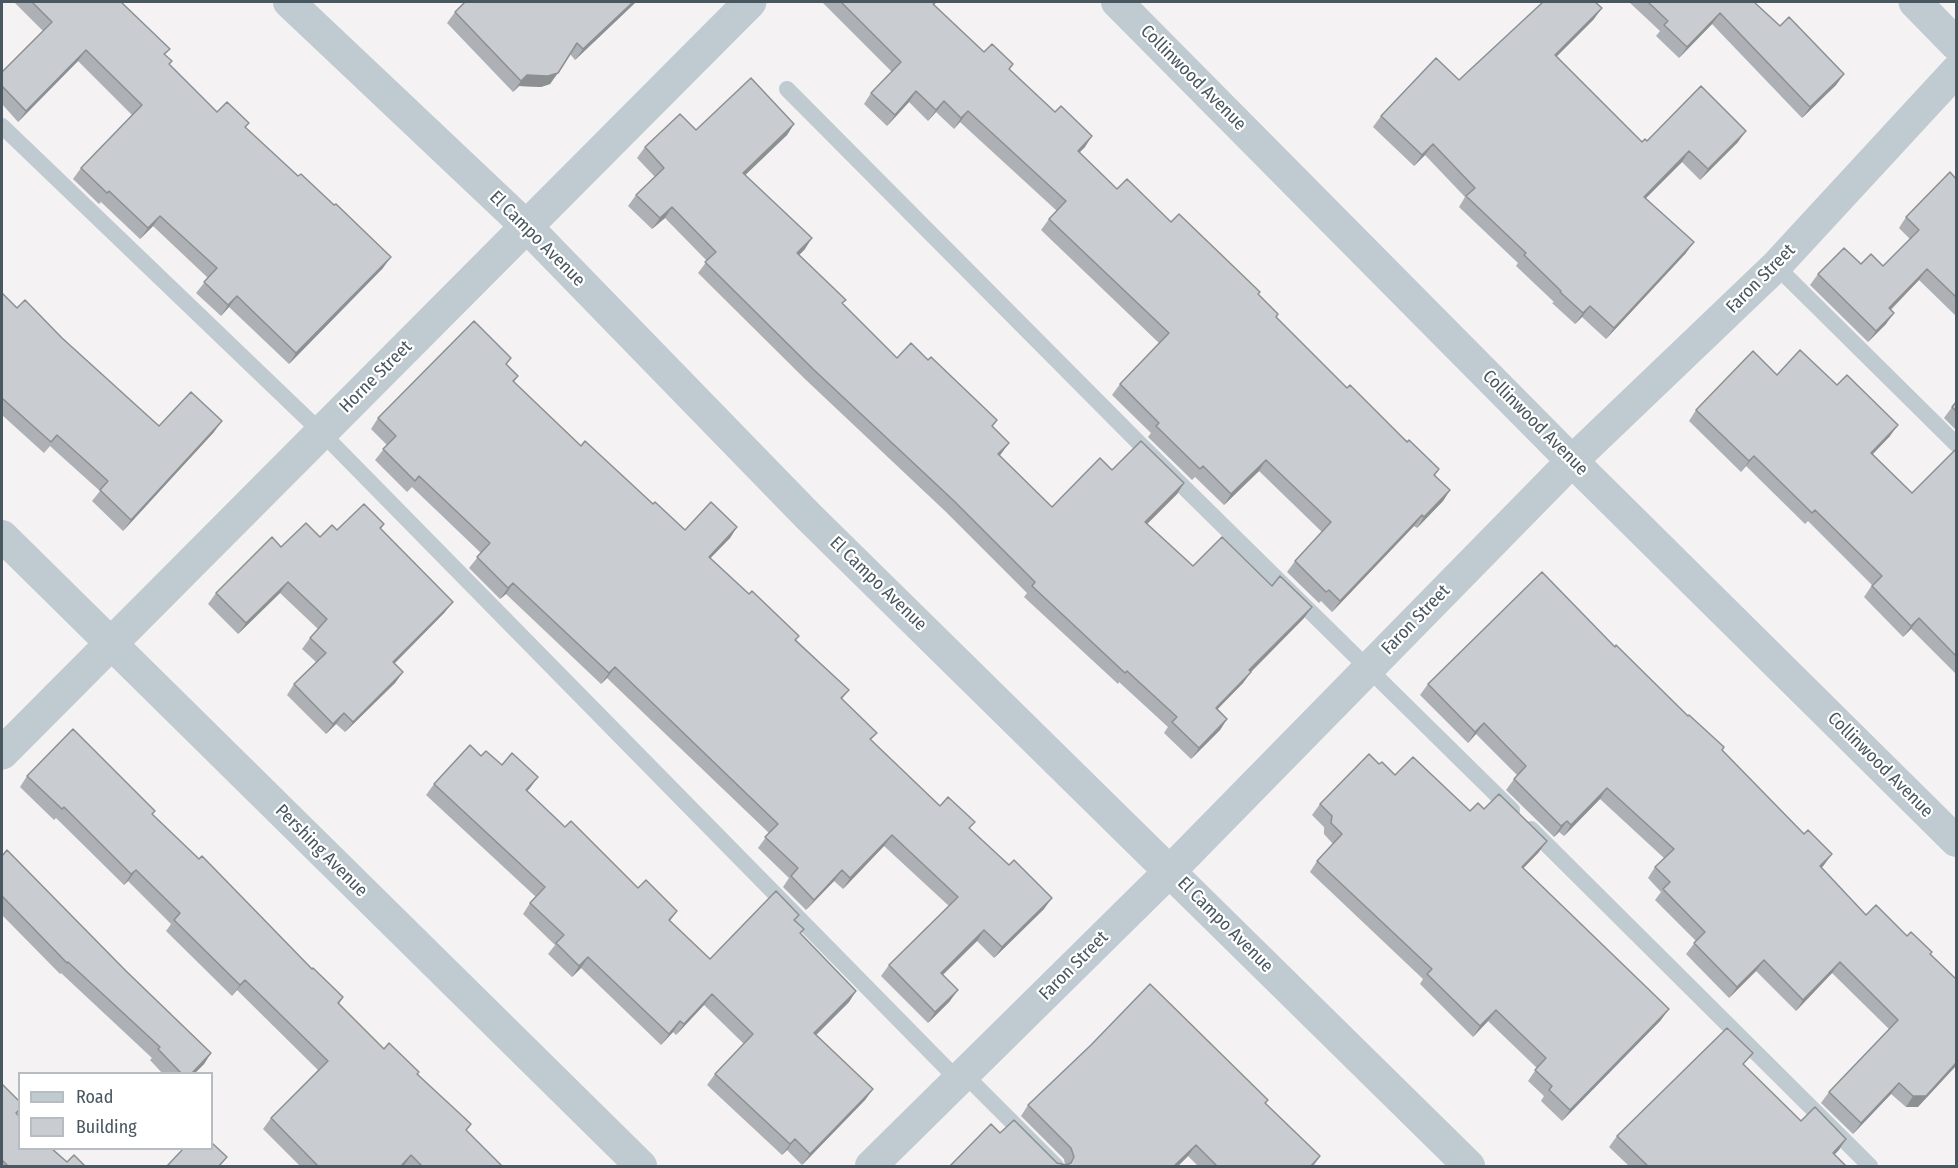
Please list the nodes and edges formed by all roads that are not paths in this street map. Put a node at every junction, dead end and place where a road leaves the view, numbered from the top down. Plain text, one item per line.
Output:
1 (289, 2) edge
2 (750, 2) edge
3 (1117, 2) edge
4 (1915, 2) edge
5 (1956, 44) edge
6 (1956, 71) edge
7 (787, 89) dead end
8 (2, 126) edge
9 (526, 226) junction
10 (1776, 266) junction
11 (321, 432) junction
12 (1956, 444) edge
13 (1572, 461) junction
14 (2, 536) edge
15 (110, 644) junction
16 (1369, 668) junction
17 (2, 753) edge
18 (1956, 841) edge
19 (1170, 871) junction
20 (961, 1077) junction
21 (641, 1167) edge
22 (871, 1167) edge
23 (1056, 1167) edge
24 (1469, 1167) edge
25 (1870, 1167) edge

1 - 9 street, El Campo Avenue
2 - 9 street, Horne Street
3 - 13 street, Collinwood Avenue
4 - 5 street
6 - 10 street, Faron Street
7 - 16 lane
8 - 11 lane
9 - 11 street, Horne Street
9 - 19 street, El Campo Avenue
10 - 12 lane
10 - 13 street, Faron Street
11 - 15 street, Horne Street
11 - 20 lane
13 - 16 street, Faron Street
13 - 18 street, Collinwood Avenue
14 - 15 street, Pershing Avenue
15 - 17 street, Horne Street
15 - 21 street, Pershing Avenue
16 - 19 street, Faron Street
16 - 25 lane
19 - 20 street, Faron Street
19 - 24 street, El Campo Avenue
20 - 22 street, Faron Street
20 - 23 lane

